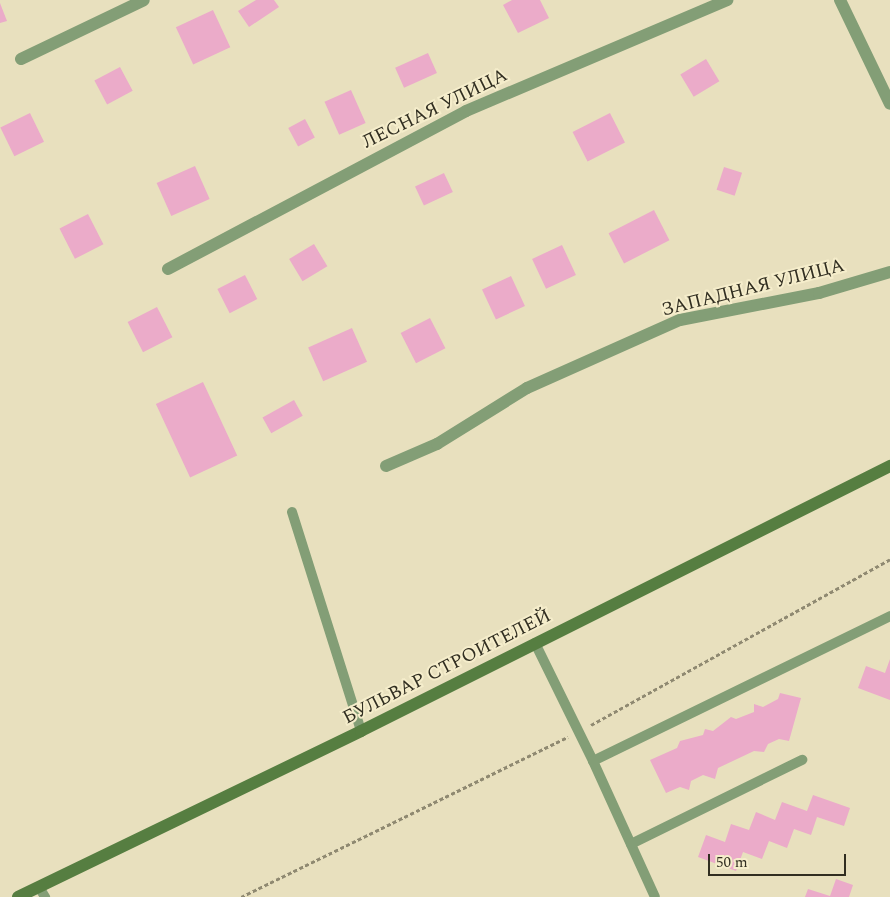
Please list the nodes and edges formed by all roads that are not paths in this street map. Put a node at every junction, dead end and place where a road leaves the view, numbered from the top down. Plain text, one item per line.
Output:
1 (144, 0) edge
2 (727, 0) edge
3 (840, 0) edge
4 (21, 59) dead end
5 (890, 104) edge
6 (168, 269) dead end
7 (890, 272) edge
8 (386, 466) dead end
9 (890, 466) edge
10 (292, 512) dead end
11 (890, 616) edge
12 (535, 643) junction
13 (361, 731) junction
14 (802, 760) dead end
15 (593, 761) junction
16 (631, 844) junction
17 (42, 892) edge
18 (18, 897) edge
19 (655, 897) edge

1 - 4 street
2 - 6 street, ЛЕСНАЯ УЛИЦА
3 - 5 street
7 - 8 street, ЗАПАДНАЯ УЛИЦА
9 - 12 main road, БУЛЬВАР СТРОИТЕЛЕЙ
10 - 13 lane
11 - 15 lane
12 - 13 main road, БУЛЬВАР СТРОИТЕЛЕЙ
12 - 15 lane
13 - 17 main road, БУЛЬВАР СТРОИТЕЛЕЙ
14 - 16 lane
15 - 16 lane
16 - 19 lane
17 - 18 main road, БУЛЬВАР СТРОИТЕЛЕЙ

